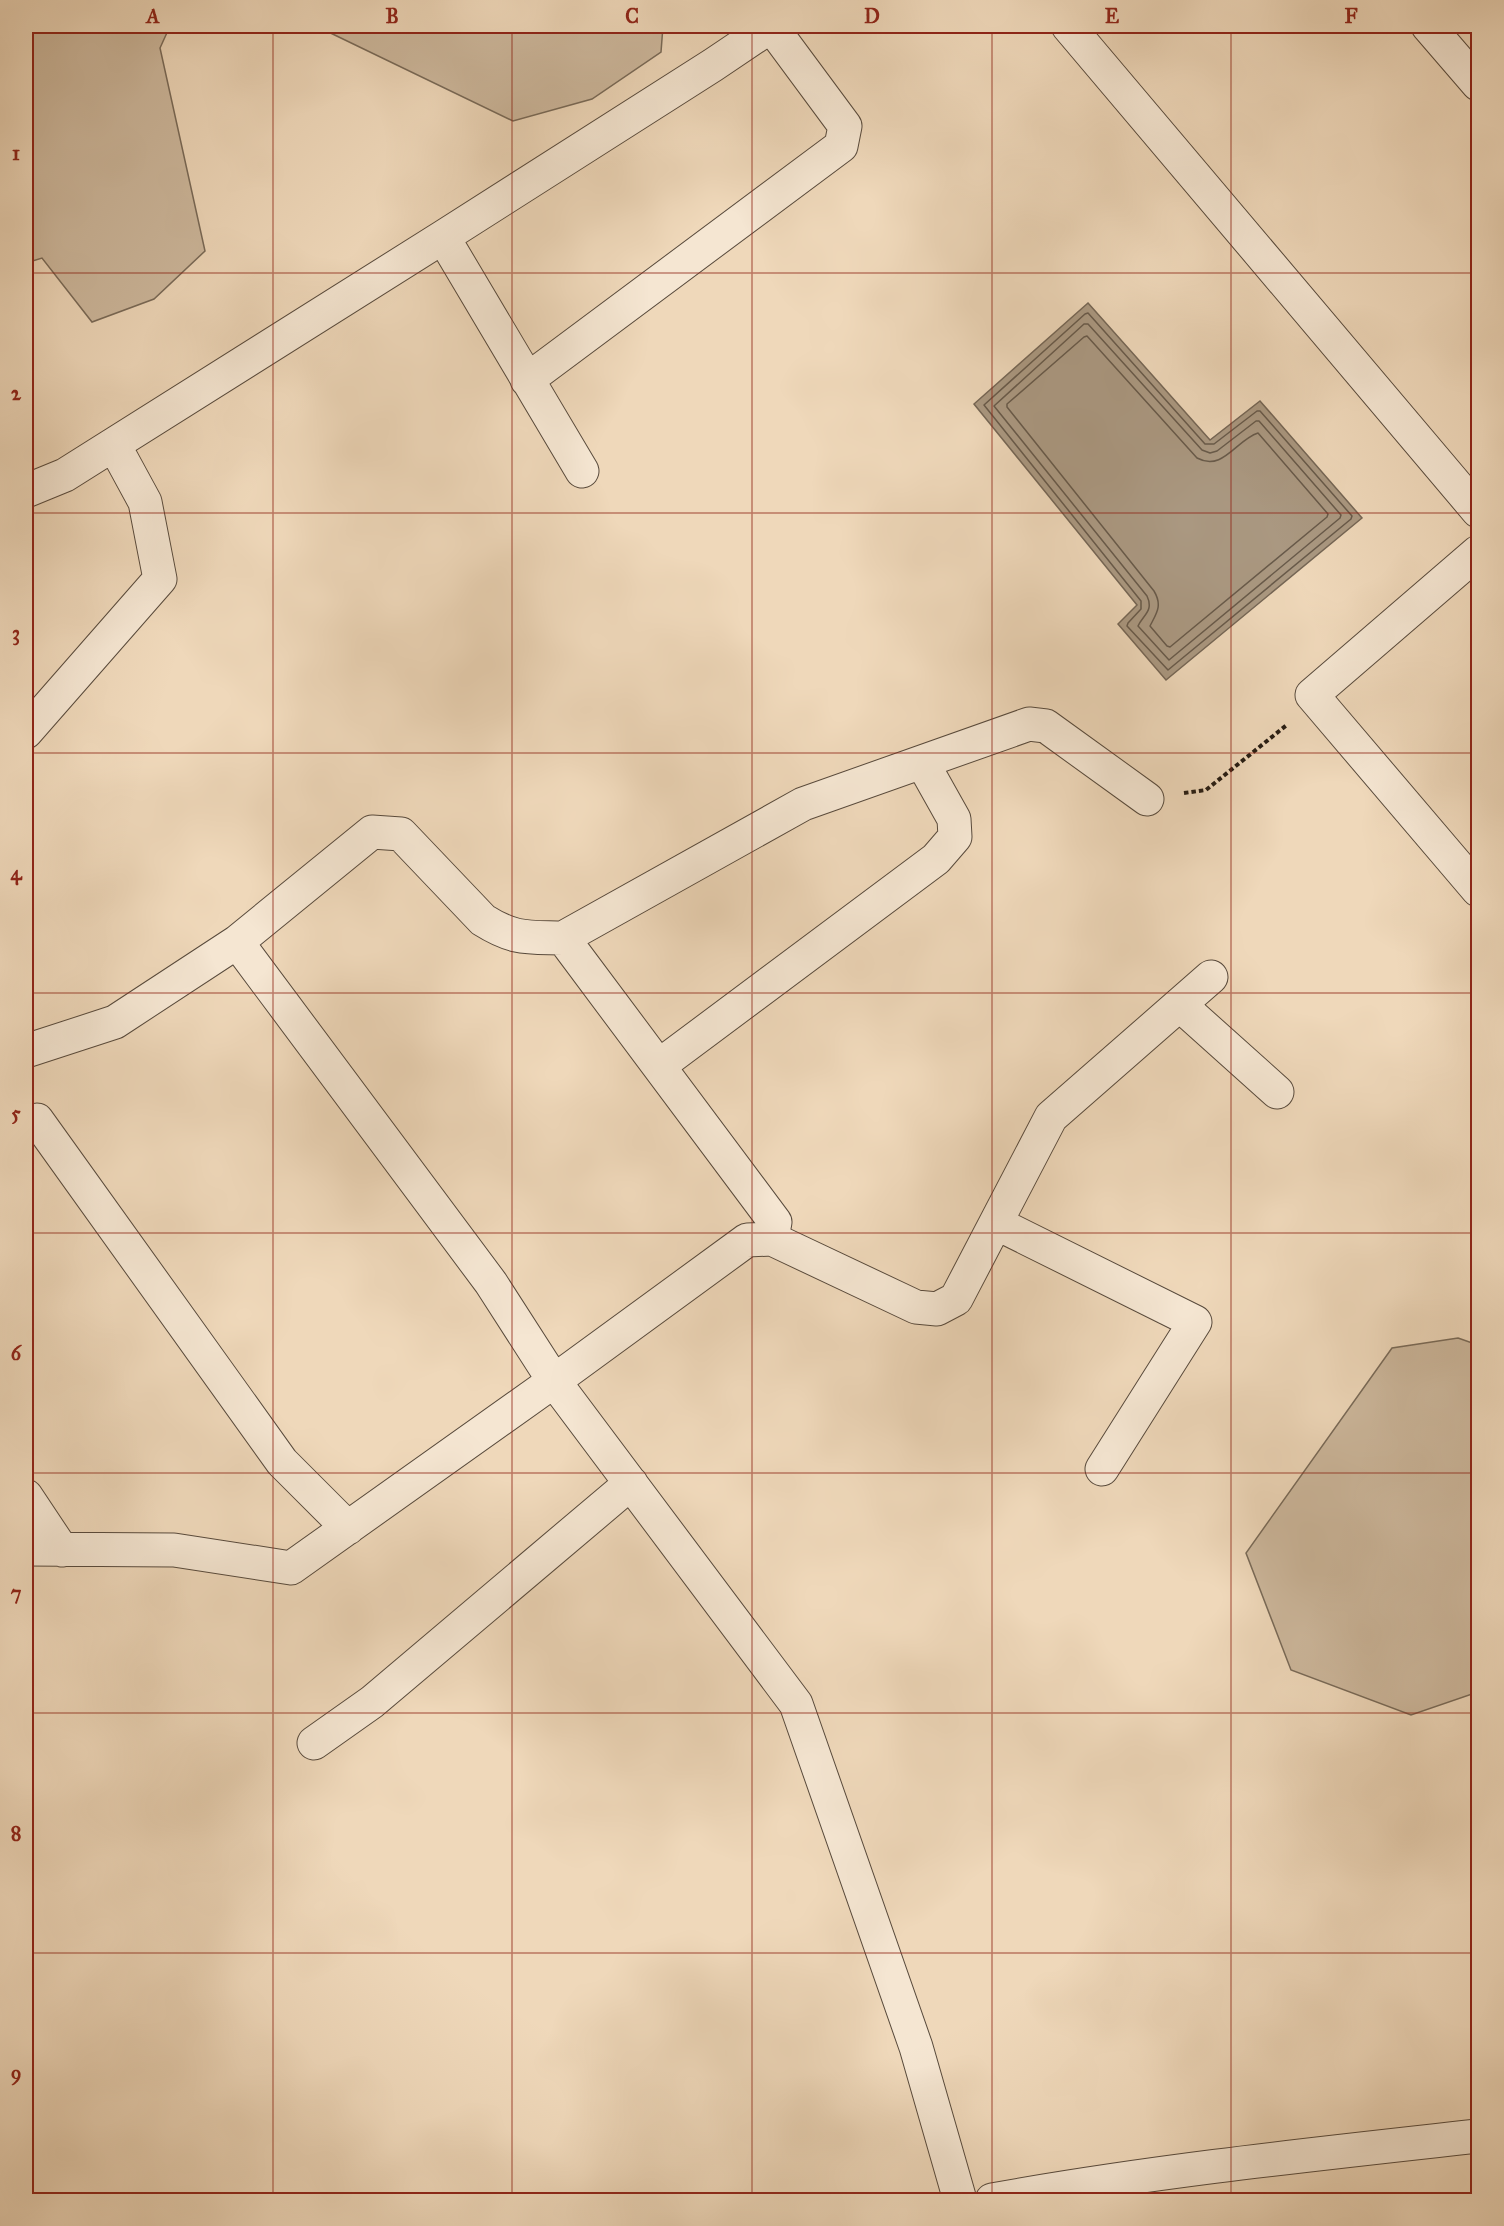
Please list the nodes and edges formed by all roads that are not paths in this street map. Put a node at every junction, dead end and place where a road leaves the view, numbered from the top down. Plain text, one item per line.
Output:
1 (771, 26) edge
2 (1068, 26) edge
3 (1428, 26) edge
4 (1479, 84) edge
5 (443, 237) junction
6 (527, 380) junction
7 (114, 444) junction
8 (582, 471) dead end
9 (26, 491) edge
10 (1479, 511) edge
11 (1479, 552) edge
12 (26, 732) edge
13 (921, 762) junction
14 (1147, 799) road end
15 (1479, 890) edge
16 (563, 938) junction
17 (237, 942) junction
18 (1211, 977) dead end
19 (1180, 1005) junction
20 (26, 1051) edge
21 (660, 1065) junction
22 (1277, 1092) dead end
23 (26, 1125) edge
24 (996, 1223) junction
25 (772, 1239) junction
26 (554, 1381) junction
27 (1102, 1468) dead end
28 (631, 1483) junction
29 (26, 1496) edge
30 (348, 1528) junction
31 (26, 1550) edge
32 (62, 1550) junction
33 (314, 1743) dead end
34 (1479, 2136) edge
35 (960, 2200) edge
36 (992, 2200) edge

1 - 5 street
1 - 6 street
2 - 10 street
3 - 4 street
5 - 6 street
5 - 7 street
6 - 8 street
7 - 9 street
7 - 12 street
11 - 15 street
13 - 14 street
13 - 16 street
13 - 21 street
16 - 17 street
16 - 21 street
17 - 20 street
17 - 26 street
18 - 19 street
19 - 22 street
19 - 24 street
21 - 25 street
23 - 30 street
24 - 25 street
24 - 27 street
25 - 26 street
26 - 28 street
26 - 30 street
28 - 33 street
28 - 35 street
29 - 32 street
30 - 32 street
31 - 32 street
34 - 36 street

